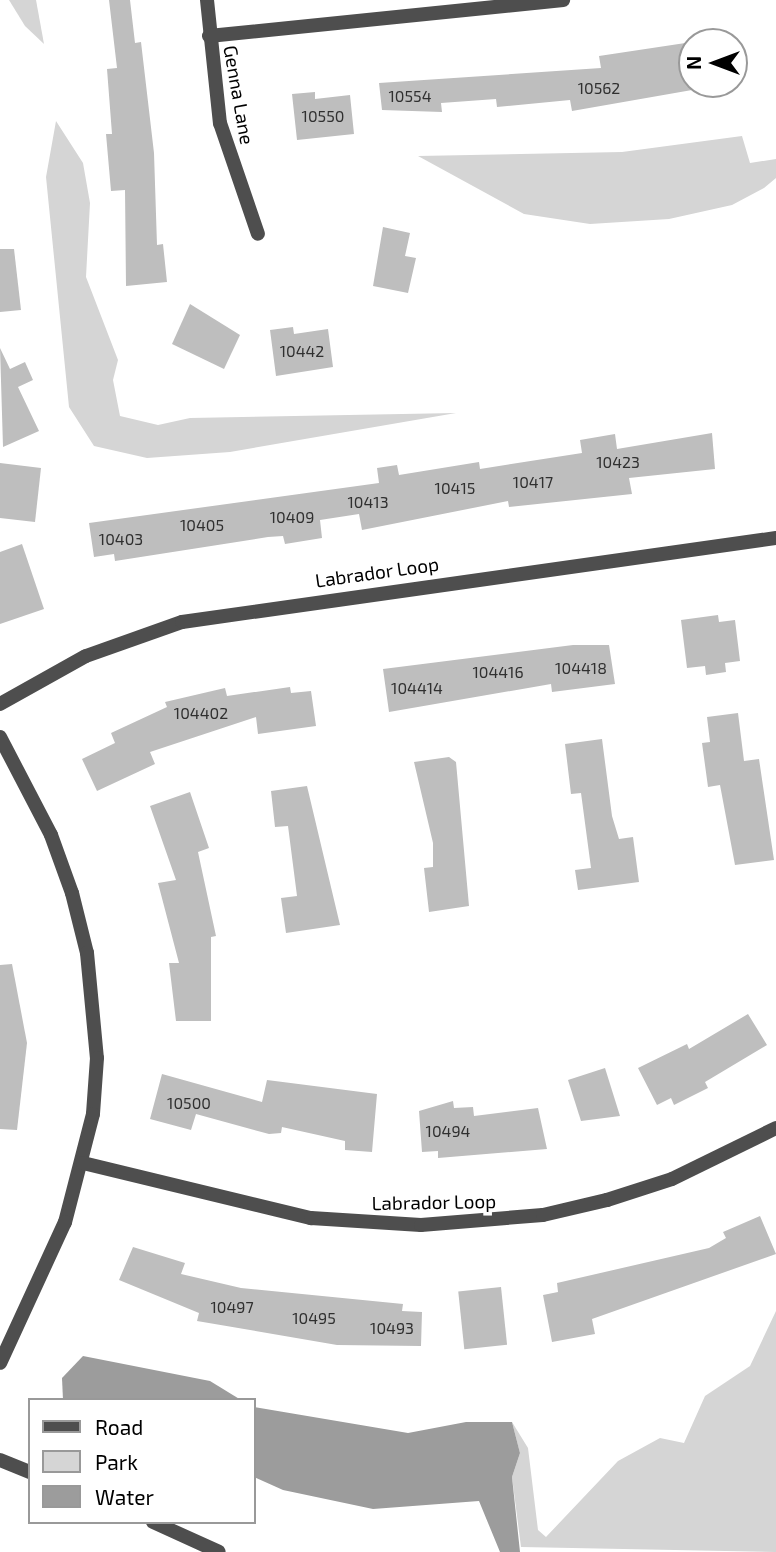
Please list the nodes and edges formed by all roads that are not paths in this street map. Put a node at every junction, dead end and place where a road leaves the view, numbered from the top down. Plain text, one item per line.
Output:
1 (207, 0) edge
2 (563, 0) edge
3 (209, 36) junction
4 (257, 234) dead end
5 (776, 538) edge
6 (0, 704) edge
7 (0, 737) edge
8 (776, 1128) edge
9 (83, 1163) junction
10 (0, 1363) edge
11 (0, 1460) edge
12 (28, 1471) edge
13 (157, 1524) edge
14 (219, 1552) edge

1 - 3 street, Genna Lane
2 - 3 street
3 - 4 street, Genna Lane
5 - 6 street, Labrador Loop
7 - 9 street
8 - 9 street, Labrador Loop
9 - 10 street
11 - 12 street
13 - 14 street

